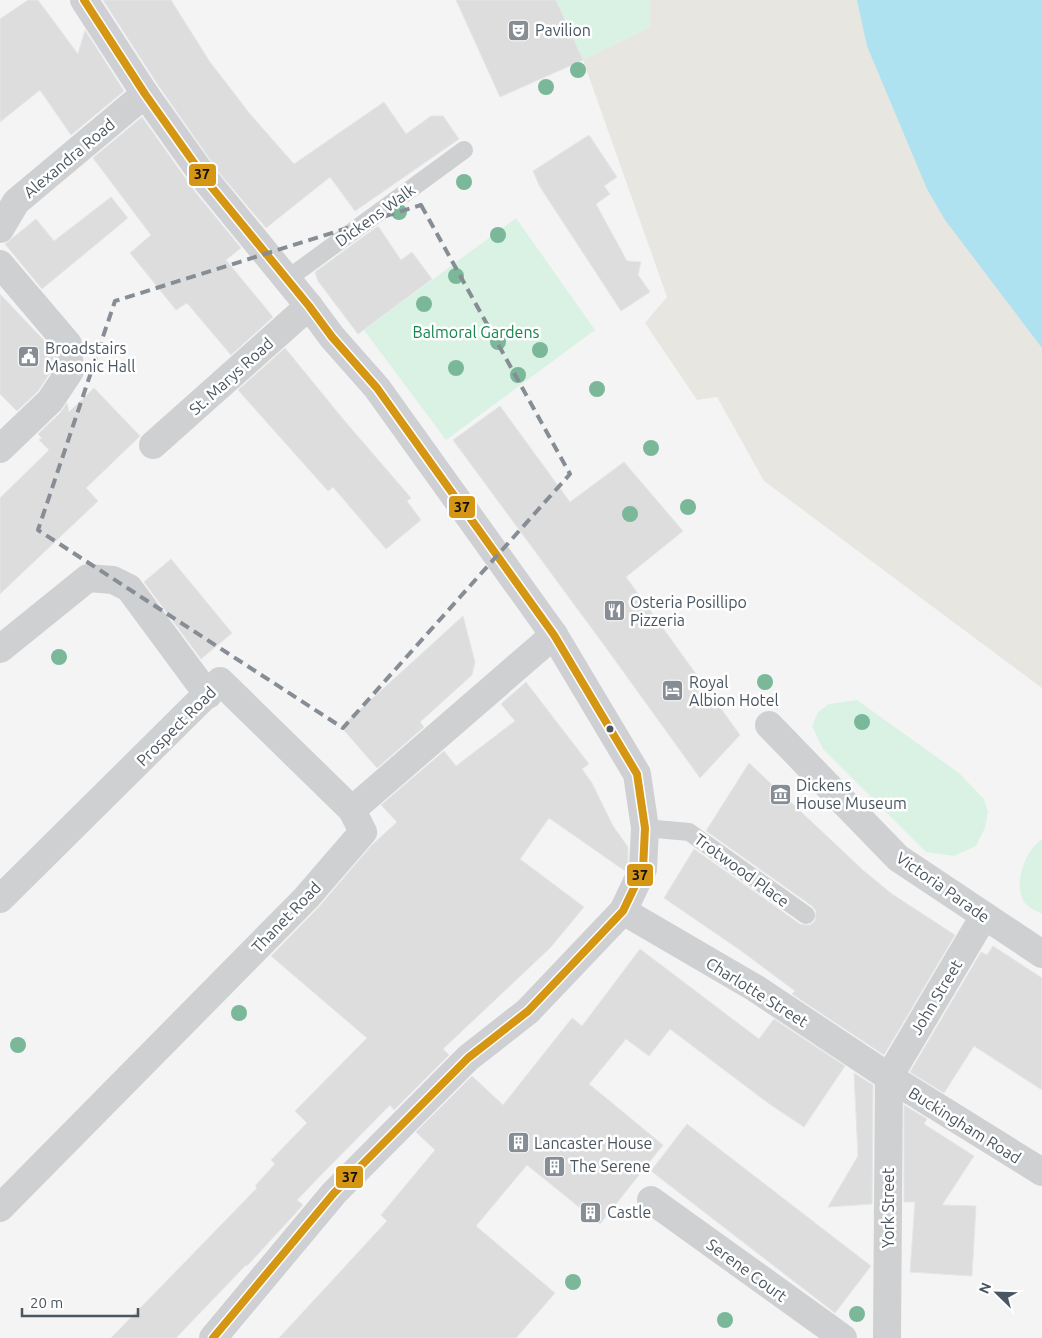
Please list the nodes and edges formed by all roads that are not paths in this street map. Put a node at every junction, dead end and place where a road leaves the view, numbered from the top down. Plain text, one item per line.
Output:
1 (84, 0) edge
2 (145, 94) junction
3 (464, 150) dead end
4 (0, 229) edge
5 (0, 264) edge
6 (286, 280) junction
7 (309, 306) junction
8 (153, 445) dead end
9 (0, 449) edge
10 (554, 635) junction
11 (0, 649) edge
12 (208, 695) junction
13 (769, 725) dead end
14 (352, 810) junction
15 (645, 828) junction
16 (0, 899) edge
17 (623, 911) junction
18 (806, 915) dead end
19 (984, 916) junction
20 (1042, 954) edge
21 (889, 1077) junction
22 (1042, 1172) edge
23 (651, 1200) dead end
24 (0, 1208) edge
25 (213, 1338) edge
26 (843, 1338) edge
27 (887, 1338) edge

1 - 2 main road
2 - 4 street, Alexandra Road
2 - 6 main road
3 - 6 lane, Dickens Walk
5 - 9 street
6 - 7 main road
7 - 8 street, St. Marys Road
7 - 10 main road
10 - 14 street
10 - 15 main road
11 - 12 street
12 - 14 street, Prospect Road
12 - 16 street, Prospect Road
13 - 19 street, Victoria Parade
14 - 24 street, Thanet Road
15 - 17 main road
15 - 18 lane, Trotwood Place
17 - 21 street, Charlotte Street
17 - 25 main road
19 - 20 street, Victoria Parade
19 - 21 street, John Street
21 - 22 street, Buckingham Road
21 - 27 street, York Street
23 - 26 street, Serene Court

